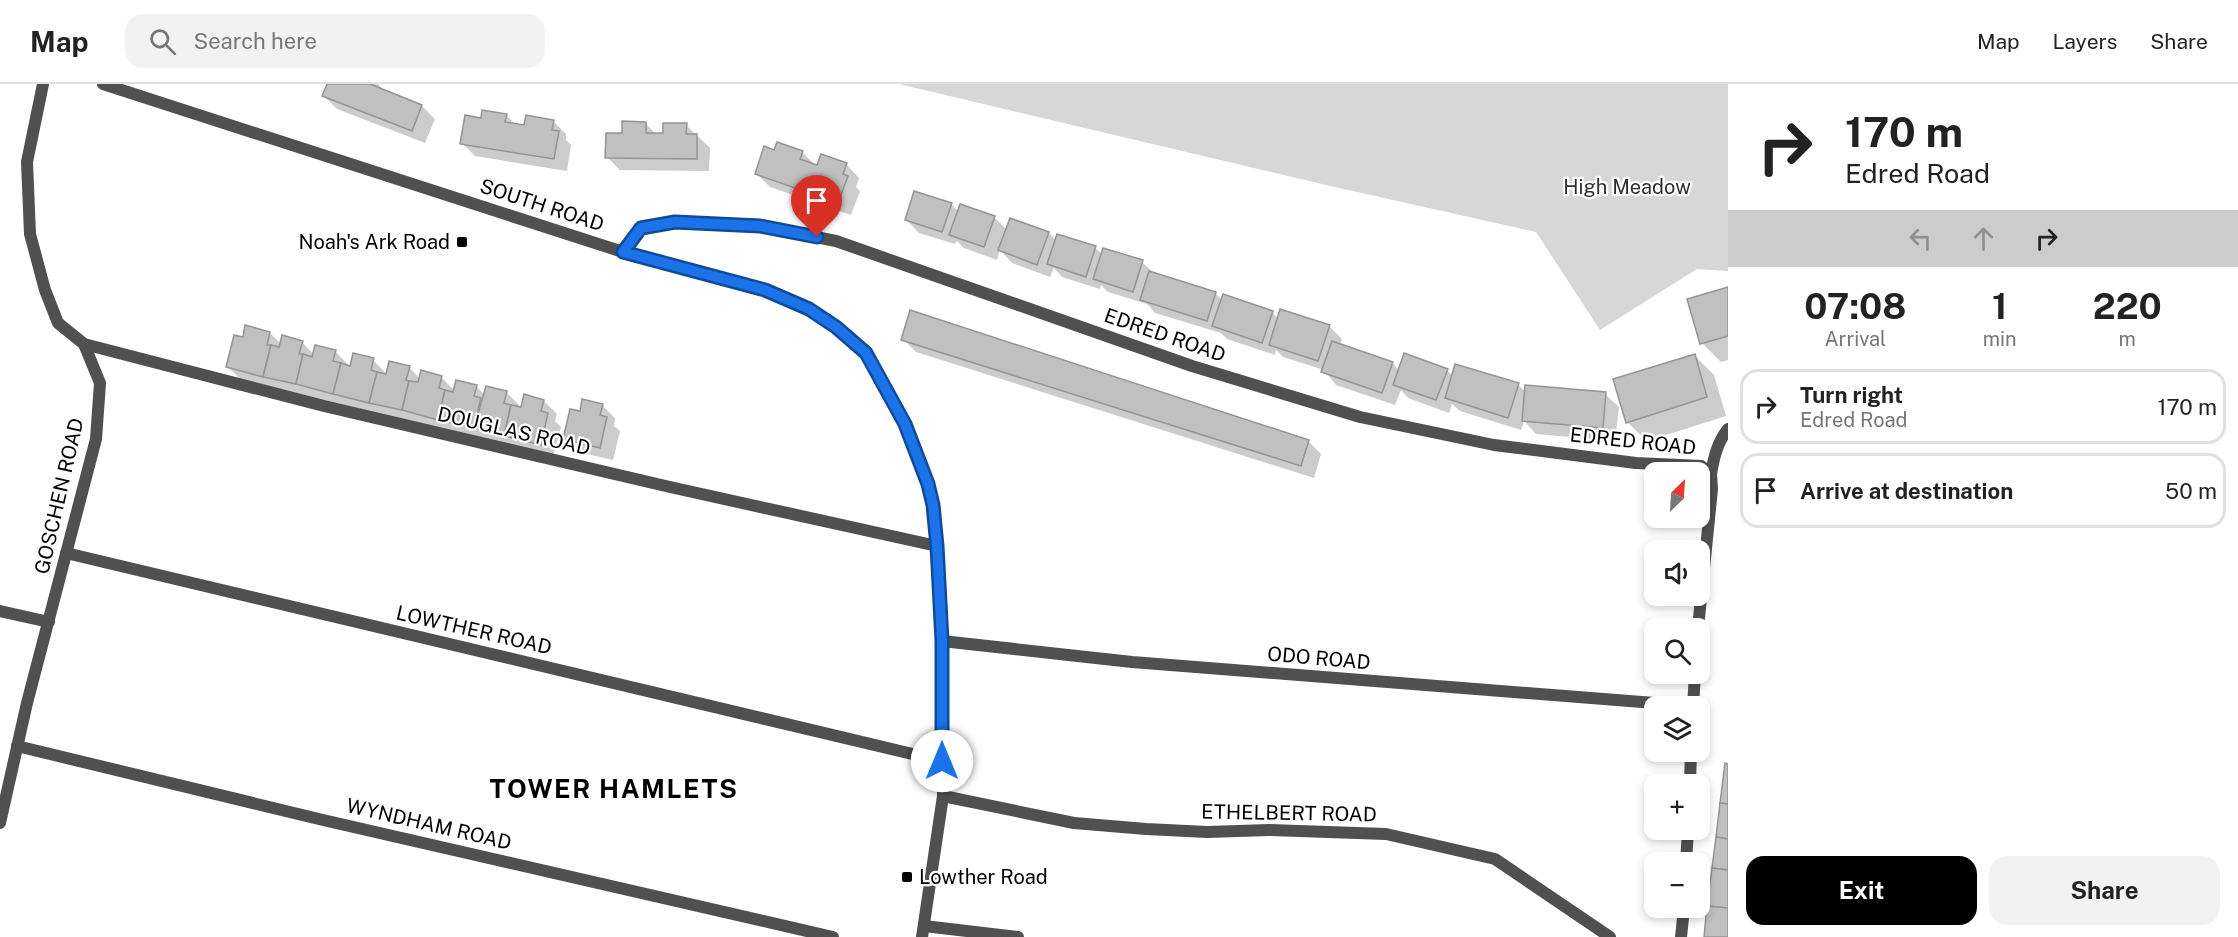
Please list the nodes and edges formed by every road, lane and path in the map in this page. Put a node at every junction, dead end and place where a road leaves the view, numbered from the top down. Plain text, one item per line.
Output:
1 (43, 84) edge
2 (103, 84) edge
3 (623, 252) junction
4 (84, 344) junction
5 (1728, 429) edge
6 (1711, 474) junction
7 (937, 546) junction
8 (66, 553) junction
9 (0, 611) edge
10 (1699, 618) edge
11 (49, 622) junction
12 (942, 641) junction
13 (1644, 702) edge
14 (17, 746) junction
15 (942, 761) junction
16 (943, 796) junction
17 (0, 823) edge
18 (1683, 918) edge
19 (923, 932) edge
20 (833, 937) edge
21 (1018, 937) edge
22 (1610, 937) edge
23 (1681, 937) edge

1 - 4 street, GOSCHEN ROAD
2 - 3 street, SOUTH ROAD
3 - 6 street, EDRED ROAD
3 - 7 street, SOUTH ROAD
4 - 7 street, DOUGLAS ROAD
4 - 8 street, GOSCHEN ROAD
5 - 6 street
6 - 10 street
7 - 12 street, SOUTH ROAD
8 - 11 street, GOSCHEN ROAD
8 - 15 street, LOWTHER ROAD
9 - 11 street
11 - 14 street, GOSCHEN ROAD
12 - 13 street, ODO ROAD
12 - 15 street, SOUTH ROAD
14 - 17 street, GOSCHEN ROAD
14 - 20 street, WYNDHAM ROAD
15 - 16 street, SOUTH ROAD
16 - 19 street, SOUTH ROAD
16 - 22 street, ETHELBERT ROAD
18 - 23 street
19 - 21 street

